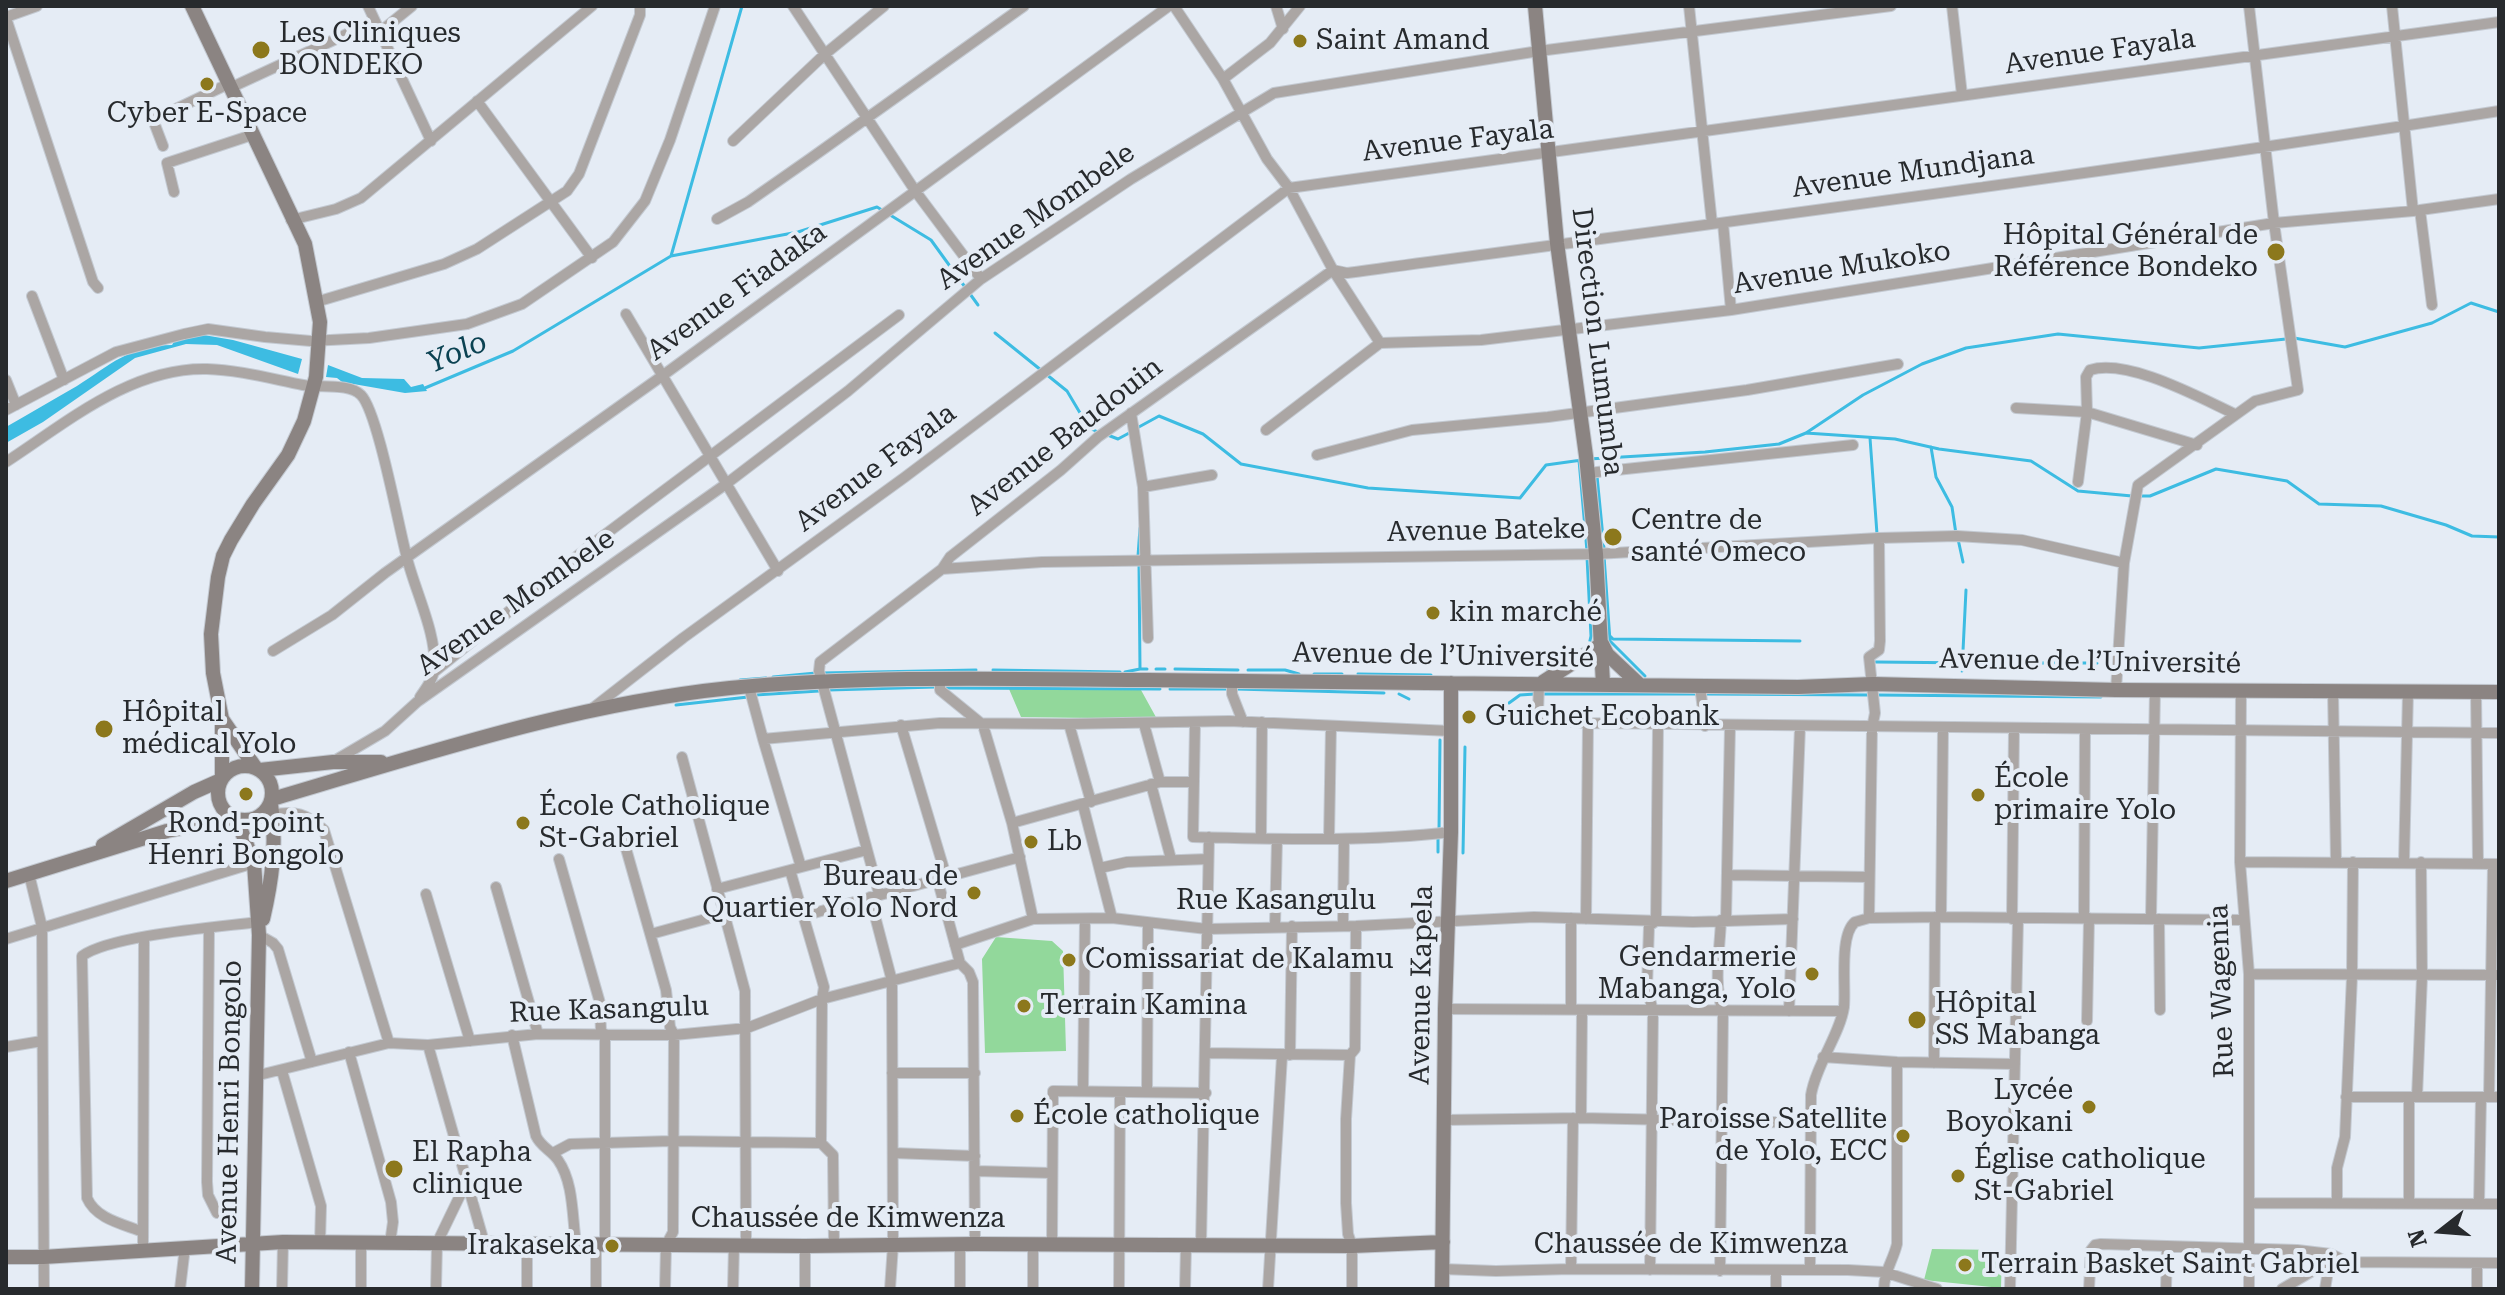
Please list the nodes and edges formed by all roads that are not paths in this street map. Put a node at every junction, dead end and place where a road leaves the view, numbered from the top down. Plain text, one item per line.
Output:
1 (37, 6) edge
2 (192, 6) edge
3 (368, 6) edge
4 (412, 6) edge
5 (592, 6) edge
6 (640, 6) edge
7 (715, 6) edge
8 (793, 6) edge
9 (884, 6) edge
10 (1024, 6) edge
11 (1171, 6) edge
12 (1276, 6) edge
13 (1300, 6) edge
14 (1535, 6) edge
15 (1689, 6) edge
16 (1891, 6) edge
17 (1952, 6) edge
18 (2249, 6) edge
19 (2392, 6) edge
20 (6, 18) edge
21 (375, 21) junction
22 (2499, 22) edge
23 (1283, 29) junction
24 (380, 32) junction
25 (1692, 32) junction
26 (2395, 36) junction
27 (1539, 51) junction
28 (825, 54) junction
29 (2254, 55) junction
30 (1223, 79) junction
31 (229, 86) junction
32 (1962, 95) junction
33 (477, 101) junction
34 (2499, 111) edge
35 (1243, 113) junction
36 (867, 117) junction
37 (2404, 126) junction
38 (1701, 133) junction
39 (252, 135) junction
40 (431, 141) junction
41 (733, 141) dead end
42 (163, 146) dead end
43 (2266, 147) junction
44 (1549, 154) junction
45 (1289, 188) junction
46 (174, 192) dead end
47 (916, 192) junction
48 (2499, 199) edge
49 (552, 201) junction
50 (2416, 210) junction
51 (717, 219) dead end
52 (291, 220) junction
53 (2274, 223) junction
54 (1718, 224) junction
55 (1557, 243) junction
56 (592, 258) junction
57 (1333, 270) junction
58 (981, 279) junction
59 (98, 288) dead end
60 (32, 296) dead end
61 (316, 302) junction
62 (2432, 305) dead end
63 (1731, 310) junction
64 (626, 314) dead end
65 (899, 315) dead end
66 (1569, 330) junction
67 (320, 340) junction
68 (1380, 343) junction
69 (1898, 364) dead end
70 (316, 376) junction
71 (662, 376) junction
72 (6, 380) edge
73 (64, 380) junction
74 (11, 407) edge
75 (2016, 408) dead end
76 (1580, 412) junction
77 (2087, 412) junction
78 (1131, 413) junction
79 (2235, 414) junction
80 (1266, 430) dead end
81 (1853, 445) dead end
82 (2197, 445) junction
83 (1317, 455) dead end
84 (709, 456) junction
85 (6, 462) edge
86 (1587, 466) junction
87 (1212, 475) dead end
88 (2078, 482) dead end
89 (726, 484) junction
90 (1143, 487) junction
91 (1879, 538) junction
92 (1596, 554) junction
93 (407, 558) junction
94 (1144, 561) junction
95 (2124, 563) junction
96 (942, 569) junction
97 (778, 571) junction
98 (1148, 638) dead end
99 (1602, 644) junction
100 (273, 651) dead end
101 (434, 672) junction
102 (940, 679) junction
103 (1232, 679) junction
104 (822, 682) junction
105 (1451, 683) junction
106 (1539, 684) junction
107 (1603, 684) junction
108 (1873, 684) junction
109 (1640, 685) junction
110 (1700, 686) junction
111 (749, 687) junction
112 (2116, 690) junction
113 (2155, 690) junction
114 (2333, 690) junction
115 (2241, 691) junction
116 (2408, 692) junction
117 (2476, 692) junction
118 (2499, 692) edge
119 (417, 702) junction
120 (589, 711) junction
121 (222, 719) junction
122 (1243, 722) junction
123 (1262, 722) junction
124 (1588, 723) junction
125 (1069, 724) junction
126 (1144, 724) junction
127 (1195, 724) junction
128 (901, 725) junction
129 (983, 725) junction
130 (1658, 725) junction
131 (1331, 726) junction
132 (1705, 726) junction
133 (1730, 727) junction
134 (1800, 727) junction
135 (1872, 728) junction
136 (2014, 728) junction
137 (1943, 729) junction
138 (2085, 729) junction
139 (2153, 729) junction
140 (2242, 730) junction
141 (1451, 731) junction
142 (833, 732) junction
143 (2333, 733) junction
144 (2408, 733) junction
145 (2477, 733) junction
146 (2499, 733) edge
147 (763, 739) junction
148 (682, 757) dead end
149 (333, 762) junction
150 (394, 762) junction
151 (257, 768) junction
152 (222, 779) junction
153 (1194, 782) junction
154 (1156, 783) junction
155 (1087, 803) junction
156 (272, 806) junction
157 (235, 819) junction
158 (1012, 823) junction
159 (1451, 832) junction
160 (1209, 837) junction
161 (1261, 837) junction
162 (623, 838) dead end
163 (1277, 839) junction
164 (1329, 839) junction
165 (1344, 839) junction
166 (867, 850) junction
167 (1020, 857) junction
168 (79, 859) junction
169 (559, 859) dead end
170 (1171, 859) junction
171 (1208, 859) junction
172 (2240, 862) junction
173 (2336, 862) junction
174 (2353, 862) junction
175 (2404, 862) junction
176 (2421, 862) junction
177 (254, 863) junction
178 (2478, 864) junction
179 (2496, 864) edge
180 (1100, 868) junction
181 (796, 869) junction
182 (29, 874) junction
183 (1729, 875) junction
184 (1794, 876) junction
185 (941, 877) junction
186 (1869, 877) junction
187 (6, 881) edge
188 (496, 887) dead end
189 (717, 889) junction
190 (426, 894) dead end
191 (874, 896) junction
192 (724, 914) junction
193 (803, 916) junction
194 (1938, 917) junction
195 (1112, 918) junction
196 (1571, 918) junction
197 (1869, 918) junction
198 (2087, 918) junction
199 (2155, 918) junction
200 (1033, 919) junction
201 (1085, 919) junction
202 (1586, 919) junction
203 (1793, 919) junction
204 (2015, 919) junction
205 (1724, 920) junction
206 (2243, 920) junction
207 (1656, 921) junction
208 (1450, 922) junction
209 (1148, 923) junction
210 (1275, 926) junction
211 (1292, 926) junction
212 (1343, 926) junction
213 (1356, 926) junction
214 (42, 927) junction
215 (209, 928) junction
216 (259, 929) junction
217 (1207, 929) junction
218 (651, 934) junction
219 (144, 938) junction
220 (6, 939) edge
221 (955, 945) junction
222 (960, 963) junction
223 (2249, 974) junction
224 (2495, 975) edge
225 (2352, 976) junction
226 (2422, 977) junction
227 (892, 981) junction
228 (822, 999) junction
229 (1445, 1009) junction
230 (1576, 1010) junction
231 (2160, 1010) dead end
232 (1653, 1011) junction
233 (1789, 1011) junction
234 (1843, 1011) junction
235 (1723, 1012) junction
236 (2087, 1021) dead end
237 (747, 1028) junction
238 (603, 1033) junction
239 (538, 1034) junction
240 (512, 1035) junction
241 (674, 1035) junction
242 (42, 1041) junction
243 (470, 1041) junction
244 (389, 1043) junction
245 (428, 1045) junction
246 (6, 1047) edge
247 (349, 1052) junction
248 (1206, 1053) junction
249 (1350, 1055) junction
250 (1286, 1056) junction
251 (1823, 1057) junction
252 (312, 1062) junction
253 (1897, 1062) junction
254 (1934, 1063) junction
255 (2015, 1064) junction
256 (282, 1071) junction
257 (892, 1073) junction
258 (975, 1073) junction
259 (255, 1076) junction
260 (1083, 1091) junction
261 (1147, 1091) junction
262 (1120, 1092) junction
263 (1206, 1093) junction
264 (2346, 1097) junction
265 (2413, 1097) junction
266 (2490, 1097) edge
267 (1577, 1118) junction
268 (1653, 1119) junction
269 (1444, 1120) junction
270 (1723, 1123) junction
271 (1810, 1123) junction
272 (671, 1141) junction
273 (744, 1143) junction
274 (821, 1143) junction
275 (605, 1144) junction
276 (553, 1153) junction
277 (893, 1153) junction
278 (975, 1156) junction
279 (975, 1171) junction
280 (1052, 1173) junction
281 (466, 1183) junction
282 (2409, 1202) junction
283 (2251, 1203) junction
284 (2337, 1203) junction
285 (2479, 1204) junction
286 (2499, 1204) edge
287 (217, 1213) dead end
288 (143, 1232) junction
289 (283, 1242) junction
290 (484, 1242) junction
291 (1443, 1242) junction
292 (253, 1243) junction
293 (320, 1243) junction
294 (361, 1243) junction
295 (390, 1243) junction
296 (437, 1243) junction
297 (527, 1243) junction
298 (576, 1243) junction
299 (601, 1243) junction
300 (740, 1244) junction
301 (968, 1244) junction
302 (1033, 1244) junction
303 (1052, 1244) junction
304 (666, 1245) junction
305 (834, 1245) junction
306 (893, 1245) junction
307 (1120, 1245) junction
308 (1186, 1245) junction
309 (1201, 1245) junction
310 (1269, 1245) junction
311 (805, 1246) junction
312 (1352, 1246) junction
313 (2167, 1246) junction
314 (185, 1247) junction
315 (2249, 1248) junction
316 (143, 1250) junction
317 (6, 1257) edge
318 (43, 1257) junction
319 (2347, 1262) junction
320 (2477, 1263) junction
321 (2499, 1263) edge
322 (2329, 1265) junction
323 (1442, 1269) junction
324 (1571, 1269) junction
325 (1650, 1270) junction
326 (1810, 1270) junction
327 (1720, 1271) junction
328 (1776, 1271) junction
329 (1884, 1272) junction
330 (44, 1289) edge
331 (180, 1289) edge
332 (252, 1289) edge
333 (282, 1289) edge
334 (361, 1289) edge
335 (436, 1289) edge
336 (527, 1289) edge
337 (596, 1289) edge
338 (665, 1289) edge
339 (733, 1289) edge
340 (805, 1289) edge
341 (890, 1289) edge
342 (960, 1289) edge
343 (1033, 1289) edge
344 (1119, 1289) edge
345 (1185, 1289) edge
346 (1268, 1289) edge
347 (1352, 1289) edge
348 (1442, 1289) edge
349 (1776, 1289) edge
350 (1884, 1289) edge
351 (1937, 1289) edge
352 (2010, 1289) edge
353 (2089, 1289) edge
354 (2166, 1289) edge
355 (2249, 1289) edge
356 (2282, 1289) edge
357 (2325, 1289) edge
358 (2477, 1289) edge

1 - 20 street
2 - 31 street
3 - 21 street
4 - 24 street
5 - 33 street
6 - 49 street
7 - 56 street
8 - 28 street
9 - 28 street
10 - 36 street
11 - 30 street
11 - 47 street, Avenue Fiadaka
12 - 23 street
13 - 23 street
14 - 27 street, Direction Lumumba
15 - 25 street
16 - 25 street, Avenue Mombele
17 - 32 street
18 - 29 street
19 - 26 street
20 - 59 street
21 - 24 street
21 - 31 street
22 - 26 street, Avenue Fayala
23 - 30 street
24 - 40 street
25 - 27 street, Avenue Mombele
25 - 38 street
26 - 29 street, Avenue Fayala
26 - 37 street
27 - 35 street, Avenue Mombele
27 - 44 street, Direction Lumumba
28 - 36 street
28 - 41 street
29 - 32 street, Avenue Fayala
29 - 43 street
30 - 35 street
31 - 39 street
31 - 42 street
32 - 38 street, Avenue Fayala
33 - 40 street
33 - 49 street
34 - 37 street, Avenue Mundjana
35 - 45 street
35 - 58 street, Avenue Mombele
36 - 47 street
36 - 51 street
37 - 43 street, Avenue Mundjana
37 - 50 street
38 - 44 street, Avenue Fayala
38 - 54 street
39 - 46 street
39 - 52 street
40 - 52 street
43 - 53 street
43 - 54 street, Avenue Mundjana
44 - 45 street, Avenue Fayala
44 - 55 street, Direction Lumumba
45 - 57 street
45 - 97 street, Avenue Fayala
47 - 58 street
47 - 71 street, Avenue Fiadaka
48 - 50 street, Avenue Mukoko
49 - 56 street
49 - 61 street
50 - 53 street, Avenue Mukoko
50 - 62 street
52 - 61 street
53 - 63 street, Avenue Mukoko
53 - 79 street
54 - 55 street, Avenue Mundjana
54 - 63 street
55 - 57 street, Avenue Mundjana
55 - 66 street, Direction Lumumba
56 - 67 street
57 - 68 street
57 - 78 street, Avenue Baudouin
58 - 89 street, Avenue Mombele
60 - 73 street
61 - 67 street
63 - 66 street, Avenue Mukoko
64 - 71 street
65 - 84 street
66 - 68 street, Avenue Mukoko
66 - 76 street, Direction Lumumba
67 - 70 street
67 - 73 street
68 - 80 street
69 - 76 street
70 - 85 street
70 - 93 street
70 - 121 street
71 - 84 street
71 - 93 street, Avenue Fiadaka
72 - 74 street
73 - 74 street
75 - 77 street
76 - 83 street
76 - 86 street, Direction Lumumba
77 - 79 street
77 - 82 street
77 - 88 street
78 - 90 street
78 - 96 street, Avenue Baudouin
79 - 82 street
81 - 86 street
82 - 95 street
84 - 89 street
84 - 101 street
86 - 92 street, Direction Lumumba
87 - 90 street
89 - 97 street
89 - 119 street, Avenue Mombele
90 - 94 street
91 - 92 street, Avenue Bateke
91 - 95 street, Avenue Bateke
91 - 108 street
92 - 94 street, Avenue Bateke
92 - 99 street, Direction Lumumba
93 - 100 street, Avenue Fiadaka
93 - 101 street
94 - 96 street, Avenue Bateke
94 - 98 street
95 - 112 street
96 - 104 street, Avenue Baudouin
97 - 120 street, Avenue Fayala
99 - 106 street
99 - 107 street, Direction Lumumba
99 - 109 street
101 - 119 street
102 - 103 street, Avenue de l’Université
102 - 104 street, Avenue de l’Université
102 - 129 street
103 - 105 street, Avenue de l’Université
103 - 122 street
104 - 111 street, Avenue de l’Université
104 - 142 street
105 - 106 street, Avenue de l’Université
105 - 141 street, Avenue Kapela
106 - 107 street, Avenue de l’Université
106 - 124 street
107 - 109 street, Avenue de l’Université
108 - 110 street, Avenue de l’Université
108 - 112 street, Avenue de l’Université
108 - 135 street
109 - 110 street, Avenue de l’Université
110 - 132 street
111 - 120 street, Avenue de l’Université
111 - 147 street
112 - 113 street, Avenue de l’Université
113 - 115 street, Avenue de l’Université
113 - 139 street
114 - 115 street, Avenue de l’Université
114 - 116 street, Avenue de l’Université
114 - 143 street
115 - 140 street, Rue Wagenia
116 - 117 street, Avenue de l’Université
116 - 144 street
117 - 118 street, Avenue de l’Université
117 - 145 street
119 - 149 street, Avenue Mombele
120 - 150 street, Avenue de l’Université
121 - 151 street
121 - 152 street
122 - 123 street
122 - 127 street
123 - 131 street
123 - 161 street
124 - 130 street
124 - 202 street
125 - 126 street
125 - 129 street
125 - 155 street
126 - 127 street
126 - 154 street
127 - 153 street
128 - 129 street
128 - 142 street
128 - 185 street
129 - 158 street
130 - 132 street
130 - 207 street
131 - 141 street
131 - 164 street
132 - 133 street
133 - 134 street
133 - 183 street
134 - 135 street
134 - 184 street
135 - 137 street
135 - 186 street
136 - 137 street
136 - 138 street
136 - 204 street
137 - 194 street
138 - 139 street
138 - 198 street
139 - 140 street
139 - 199 street
140 - 143 street
140 - 172 street, Rue Wagenia
141 - 159 street, Avenue Kapela
142 - 147 street
142 - 166 street
143 - 144 street
143 - 173 street
144 - 145 street
144 - 175 street
145 - 146 street
145 - 178 street
147 - 181 street
148 - 189 street
149 - 150 street, Avenue de l’Université
149 - 151 street, Avenue de l’Université
150 - 156 street, Avenue de l’Université
151 - 152 street
151 - 156 street
152 - 157 street
152 - 168 street
153 - 154 street
153 - 160 street
154 - 155 street
154 - 170 street
155 - 158 street
155 - 180 street
156 - 157 street
156 - 216 street
156 - 244 street
157 - 168 street
157 - 177 street
158 - 167 street
159 - 165 street
159 - 208 street, Avenue Kapela
160 - 161 street
160 - 171 street
161 - 163 street
162 - 218 street
163 - 164 street
163 - 210 street
164 - 165 street
165 - 212 street
166 - 181 street
166 - 191 street
167 - 185 street
167 - 200 street
168 - 182 street
169 - 238 street
170 - 171 street
170 - 180 street
171 - 217 street
172 - 173 street
172 - 206 street, Rue Wagenia
173 - 174 street
174 - 175 street
174 - 225 street
175 - 176 street
176 - 178 street
176 - 226 street
177 - 214 street
177 - 216 street
178 - 179 street
179 - 224 street
180 - 195 street
181 - 189 street
181 - 193 street
182 - 187 street
182 - 214 street
183 - 184 street
183 - 205 street
184 - 186 street
184 - 203 street
185 - 191 street
185 - 221 street
186 - 197 street
188 - 239 street
189 - 192 street
190 - 243 street
191 - 193 street
191 - 227 street
192 - 218 street
192 - 237 street
193 - 228 street
194 - 197 street
194 - 204 street
194 - 254 street
195 - 201 street, Rue Kasangulu
195 - 209 street, Rue Kasangulu
196 - 202 street, Rue Kasangulu
196 - 208 street, Rue Kasangulu
196 - 230 street
197 - 234 street
198 - 199 street
198 - 204 street
198 - 236 street
199 - 206 street
199 - 231 street
200 - 201 street, Rue Kasangulu
200 - 221 street, Rue Kasangulu
201 - 260 street
202 - 207 street, Rue Kasangulu
203 - 205 street, Rue Kasangulu
203 - 233 street
204 - 255 street
205 - 207 street, Rue Kasangulu
205 - 235 street
206 - 223 street, Rue Wagenia
207 - 232 street
208 - 213 street, Rue Kasangulu
208 - 229 street, Avenue Kapela
209 - 217 street, Rue Kasangulu
209 - 261 street
210 - 211 street, Rue Kasangulu
210 - 217 street, Rue Kasangulu
211 - 212 street, Rue Kasangulu
211 - 250 street
212 - 213 street, Rue Kasangulu
213 - 249 street
214 - 220 street
214 - 242 street
215 - 216 street
215 - 219 street
215 - 287 street
216 - 252 street
216 - 259 street, Avenue Henri Bongolo
217 - 248 street
218 - 241 street
219 - 288 street
219 - 288 street
221 - 222 street
222 - 227 street, Rue Kasangulu
222 - 258 street
223 - 225 street
223 - 283 street, Rue Wagenia
224 - 226 street
224 - 266 street
225 - 226 street
225 - 264 street
226 - 265 street
227 - 228 street, Rue Kasangulu
227 - 257 street
228 - 237 street, Rue Kasangulu
228 - 274 street
229 - 230 street
229 - 269 street, Avenue Kapela
230 - 232 street
230 - 267 street
232 - 235 street
232 - 268 street
233 - 234 street
233 - 235 street
234 - 251 street
235 - 270 street
237 - 241 street, Rue Kasangulu
237 - 273 street
238 - 239 street, Rue Kasangulu
238 - 241 street, Rue Kasangulu
238 - 275 street
239 - 240 street, Rue Kasangulu
240 - 243 street, Rue Kasangulu
240 - 276 street
241 - 272 street
242 - 246 street
242 - 318 street
243 - 245 street, Rue Kasangulu
244 - 245 street, Rue Kasangulu
244 - 247 street, Rue Kasangulu
245 - 281 street
247 - 252 street, Rue Kasangulu
247 - 295 street
248 - 250 street
248 - 263 street
249 - 250 street
249 - 312 street
250 - 310 street
251 - 253 street
251 - 271 street
252 - 256 street, Rue Kasangulu
253 - 254 street
253 - 329 street
254 - 255 street
255 - 352 street
256 - 259 street, Rue Kasangulu
256 - 293 street
257 - 258 street
257 - 277 street
258 - 278 street
259 - 292 street, Avenue Henri Bongolo
260 - 262 street
260 - 280 street
261 - 262 street
261 - 263 street
262 - 307 street
263 - 309 street
264 - 265 street
264 - 284 street
265 - 266 street
265 - 282 street
266 - 285 street
267 - 268 street
267 - 269 street
267 - 324 street
268 - 270 street
268 - 325 street
269 - 291 street, Avenue Kapela
270 - 271 street
270 - 327 street
271 - 326 street
272 - 273 street
272 - 275 street
272 - 304 street
273 - 274 street
273 - 300 street
274 - 305 street
275 - 276 street
275 - 299 street
276 - 298 street
277 - 278 street
277 - 306 street
278 - 279 street
279 - 280 street
279 - 301 street
280 - 303 street
281 - 290 street
281 - 296 street
282 - 284 street
282 - 285 street
283 - 284 street
283 - 315 street, Rue Wagenia
285 - 286 street
288 - 316 street
289 - 292 street, Chaussée de Kimwenza
289 - 293 street, Chaussée de Kimwenza
289 - 333 street
290 - 296 street, Chaussée de Kimwenza
290 - 297 street, Chaussée de Kimwenza
291 - 312 street, Chaussée de Kimwenza
291 - 323 street, Avenue Kapela
292 - 314 street, Chaussée de Kimwenza
292 - 332 street, Avenue Henri Bongolo
293 - 294 street, Chaussée de Kimwenza
294 - 295 street, Chaussée de Kimwenza
294 - 334 street
295 - 296 street, Chaussée de Kimwenza
296 - 335 street
297 - 298 street, Chaussée de Kimwenza
297 - 336 street
298 - 299 street, Chaussée de Kimwenza
299 - 304 street, Chaussée de Kimwenza
299 - 337 street
300 - 304 street, Chaussée de Kimwenza
300 - 311 street, Chaussée de Kimwenza
300 - 339 street
301 - 302 street, Chaussée de Kimwenza
301 - 306 street, Chaussée de Kimwenza
301 - 342 street
302 - 303 street, Chaussée de Kimwenza
302 - 343 street
303 - 307 street, Chaussée de Kimwenza
304 - 338 street
305 - 306 street, Chaussée de Kimwenza
305 - 311 street, Chaussée de Kimwenza
306 - 341 street
307 - 308 street, Chaussée de Kimwenza
307 - 344 street
308 - 309 street, Chaussée de Kimwenza
308 - 345 street
309 - 310 street, Chaussée de Kimwenza
310 - 312 street, Chaussée de Kimwenza
310 - 346 street
311 - 340 street
312 - 347 street
313 - 315 street
313 - 353 street
313 - 354 street
314 - 316 street, Chaussée de Kimwenza
314 - 331 street
315 - 319 street
315 - 355 street, Rue Wagenia
316 - 318 street, Chaussée de Kimwenza
317 - 318 street, Chaussée de Kimwenza
318 - 330 street
319 - 320 street
319 - 322 street
320 - 321 street
320 - 358 street
322 - 356 street
322 - 357 street
323 - 324 street, Chaussée de Kimwenza
323 - 348 street, Avenue Kapela
324 - 325 street, Chaussée de Kimwenza
325 - 327 street, Chaussée de Kimwenza
326 - 328 street, Chaussée de Kimwenza
326 - 329 street, Chaussée de Kimwenza
327 - 328 street, Chaussée de Kimwenza
328 - 349 street
329 - 350 street
329 - 351 street, Chaussée de Kimwenza

